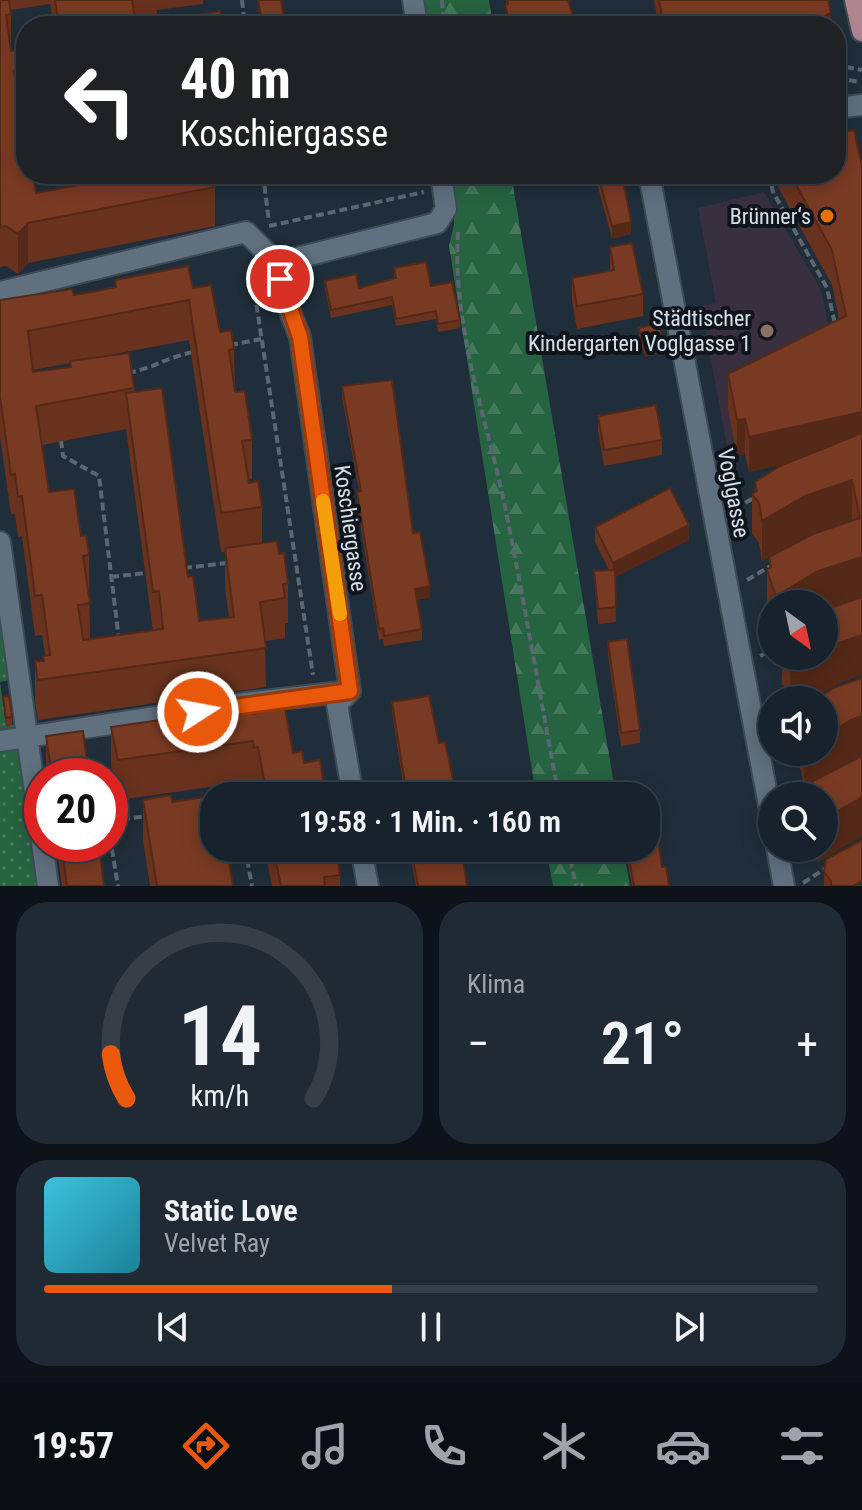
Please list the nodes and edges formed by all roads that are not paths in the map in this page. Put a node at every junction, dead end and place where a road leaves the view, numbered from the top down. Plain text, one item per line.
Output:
1 (855, 0) edge
2 (862, 31) edge
3 (443, 184) edge
4 (651, 184) edge
5 (277, 263) junction
6 (0, 292) edge
7 (0, 542) edge
8 (350, 691) junction
9 (27, 738) junction
10 (0, 741) edge
11 (351, 782) edge
12 (765, 782) edge
13 (364, 862) edge
14 (780, 862) edge
15 (48, 886) edge
16 (368, 886) edge
17 (784, 886) edge

1 - 2 main road
3 - 5 street
4 - 12 street, Voglgasse
5 - 6 street
5 - 8 street, Koschiergasse
7 - 9 street
8 - 9 street
8 - 11 street, Koschiergasse
9 - 10 street
9 - 15 street
13 - 16 street
14 - 17 street

